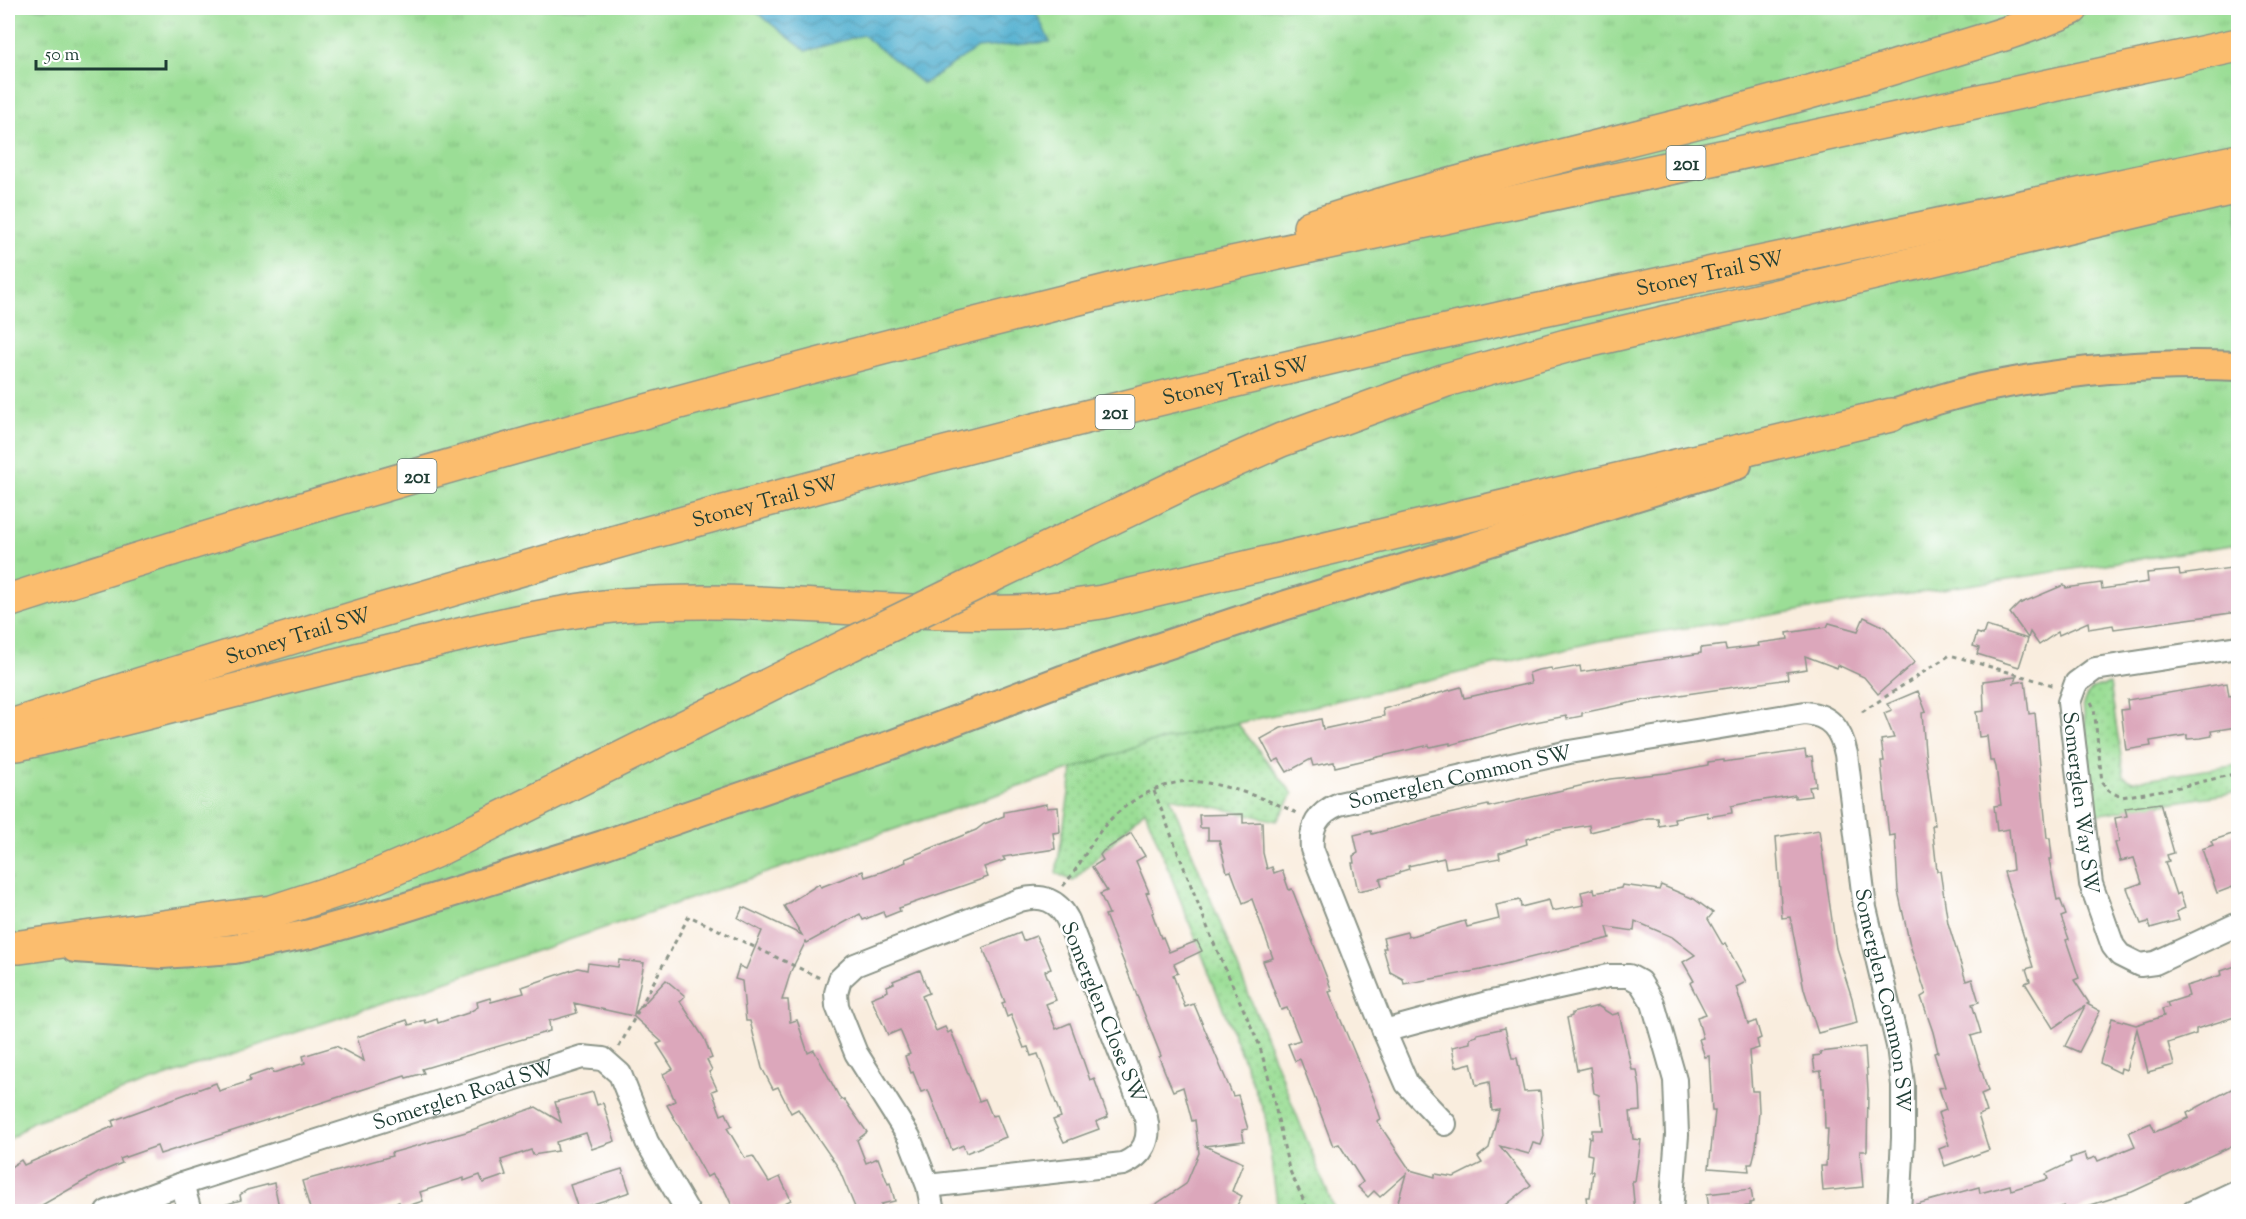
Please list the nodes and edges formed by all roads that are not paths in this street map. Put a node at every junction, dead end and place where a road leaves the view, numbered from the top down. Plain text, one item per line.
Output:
1 (2072, 8) edge
2 (2238, 45) edge
3 (2238, 162) edge
4 (2238, 187) edge
5 (1135, 284) junction
6 (2238, 366) edge
7 (1891, 415) junction
8 (8, 601) edge
9 (2238, 647) edge
10 (8, 728) edge
11 (8, 747) edge
12 (2238, 924) edge
13 (14, 947) edge
14 (1384, 1031) junction
15 (1445, 1124) dead end
16 (182, 1184) junction
17 (928, 1186) junction
18 (2238, 1191) edge
19 (107, 1212) edge
20 (190, 1212) edge
21 (688, 1212) edge
22 (933, 1212) edge
23 (1671, 1212) edge
24 (1899, 1212) edge
25 (2193, 1212) edge

1 - 5 highway
2 - 5 highway, 201
3 - 10 highway, Stoney Trail SW / 201
4 - 13 highway, bridge
5 - 8 highway, 201
6 - 7 main road
7 - 11 highway
7 - 13 main road
9 - 12 street, Somerglen Way SW
14 - 15 street
14 - 23 street
14 - 24 street, Somerglen Common SW
16 - 19 street, Somerglen Road SW
16 - 20 street
16 - 21 street, Somerglen Road SW
17 - 17 street, Somerglen Close SW
17 - 22 street
18 - 25 street

